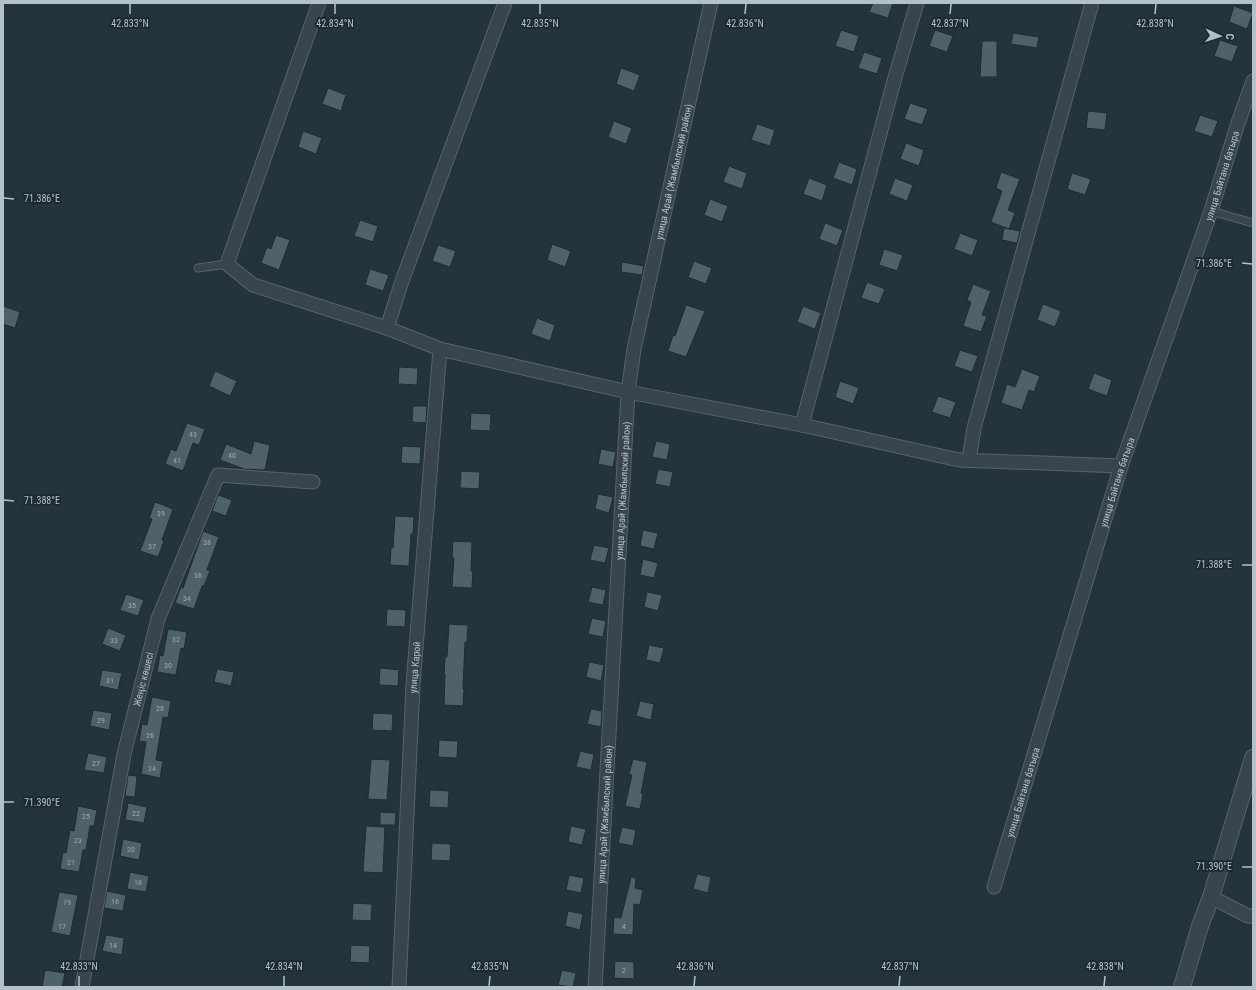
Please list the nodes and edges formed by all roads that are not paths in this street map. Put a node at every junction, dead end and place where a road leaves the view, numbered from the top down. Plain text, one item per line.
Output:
1 (319, 3) edge
2 (505, 3) edge
3 (711, 3) edge
4 (917, 3) edge
5 (1092, 3) edge
6 (1253, 81) edge
7 (1210, 211) junction
8 (1253, 223) edge
9 (228, 264) junction
10 (198, 268) dead end
11 (387, 328) junction
12 (440, 349) junction
13 (628, 392) junction
14 (802, 425) junction
15 (969, 460) junction
16 (1121, 466) junction
17 (313, 482) dead end
18 (1253, 758) edge
19 (1250, 774) edge
20 (994, 887) dead end
21 (1211, 897) junction
22 (1253, 916) edge
23 (82, 987) edge
24 (399, 987) edge
25 (595, 987) edge
26 (1182, 987) edge

1 - 9 street
2 - 11 street
3 - 13 street, улица Арай (Жамбылский район)
4 - 14 street
5 - 15 street
6 - 7 street, улица Байтана батыра
7 - 8 lane
7 - 16 street, улица Байтана батыра
9 - 10 lane
9 - 11 street
11 - 12 street
12 - 13 street
12 - 24 street, улица Карой
13 - 14 street
13 - 25 street, улица Арай (Жамбылский район)
14 - 15 street
15 - 16 street
16 - 20 street, улица Байтана батыра
17 - 23 street, Жеңіс көшесі
18 - 19 street
19 - 21 street
21 - 22 street
21 - 26 street

